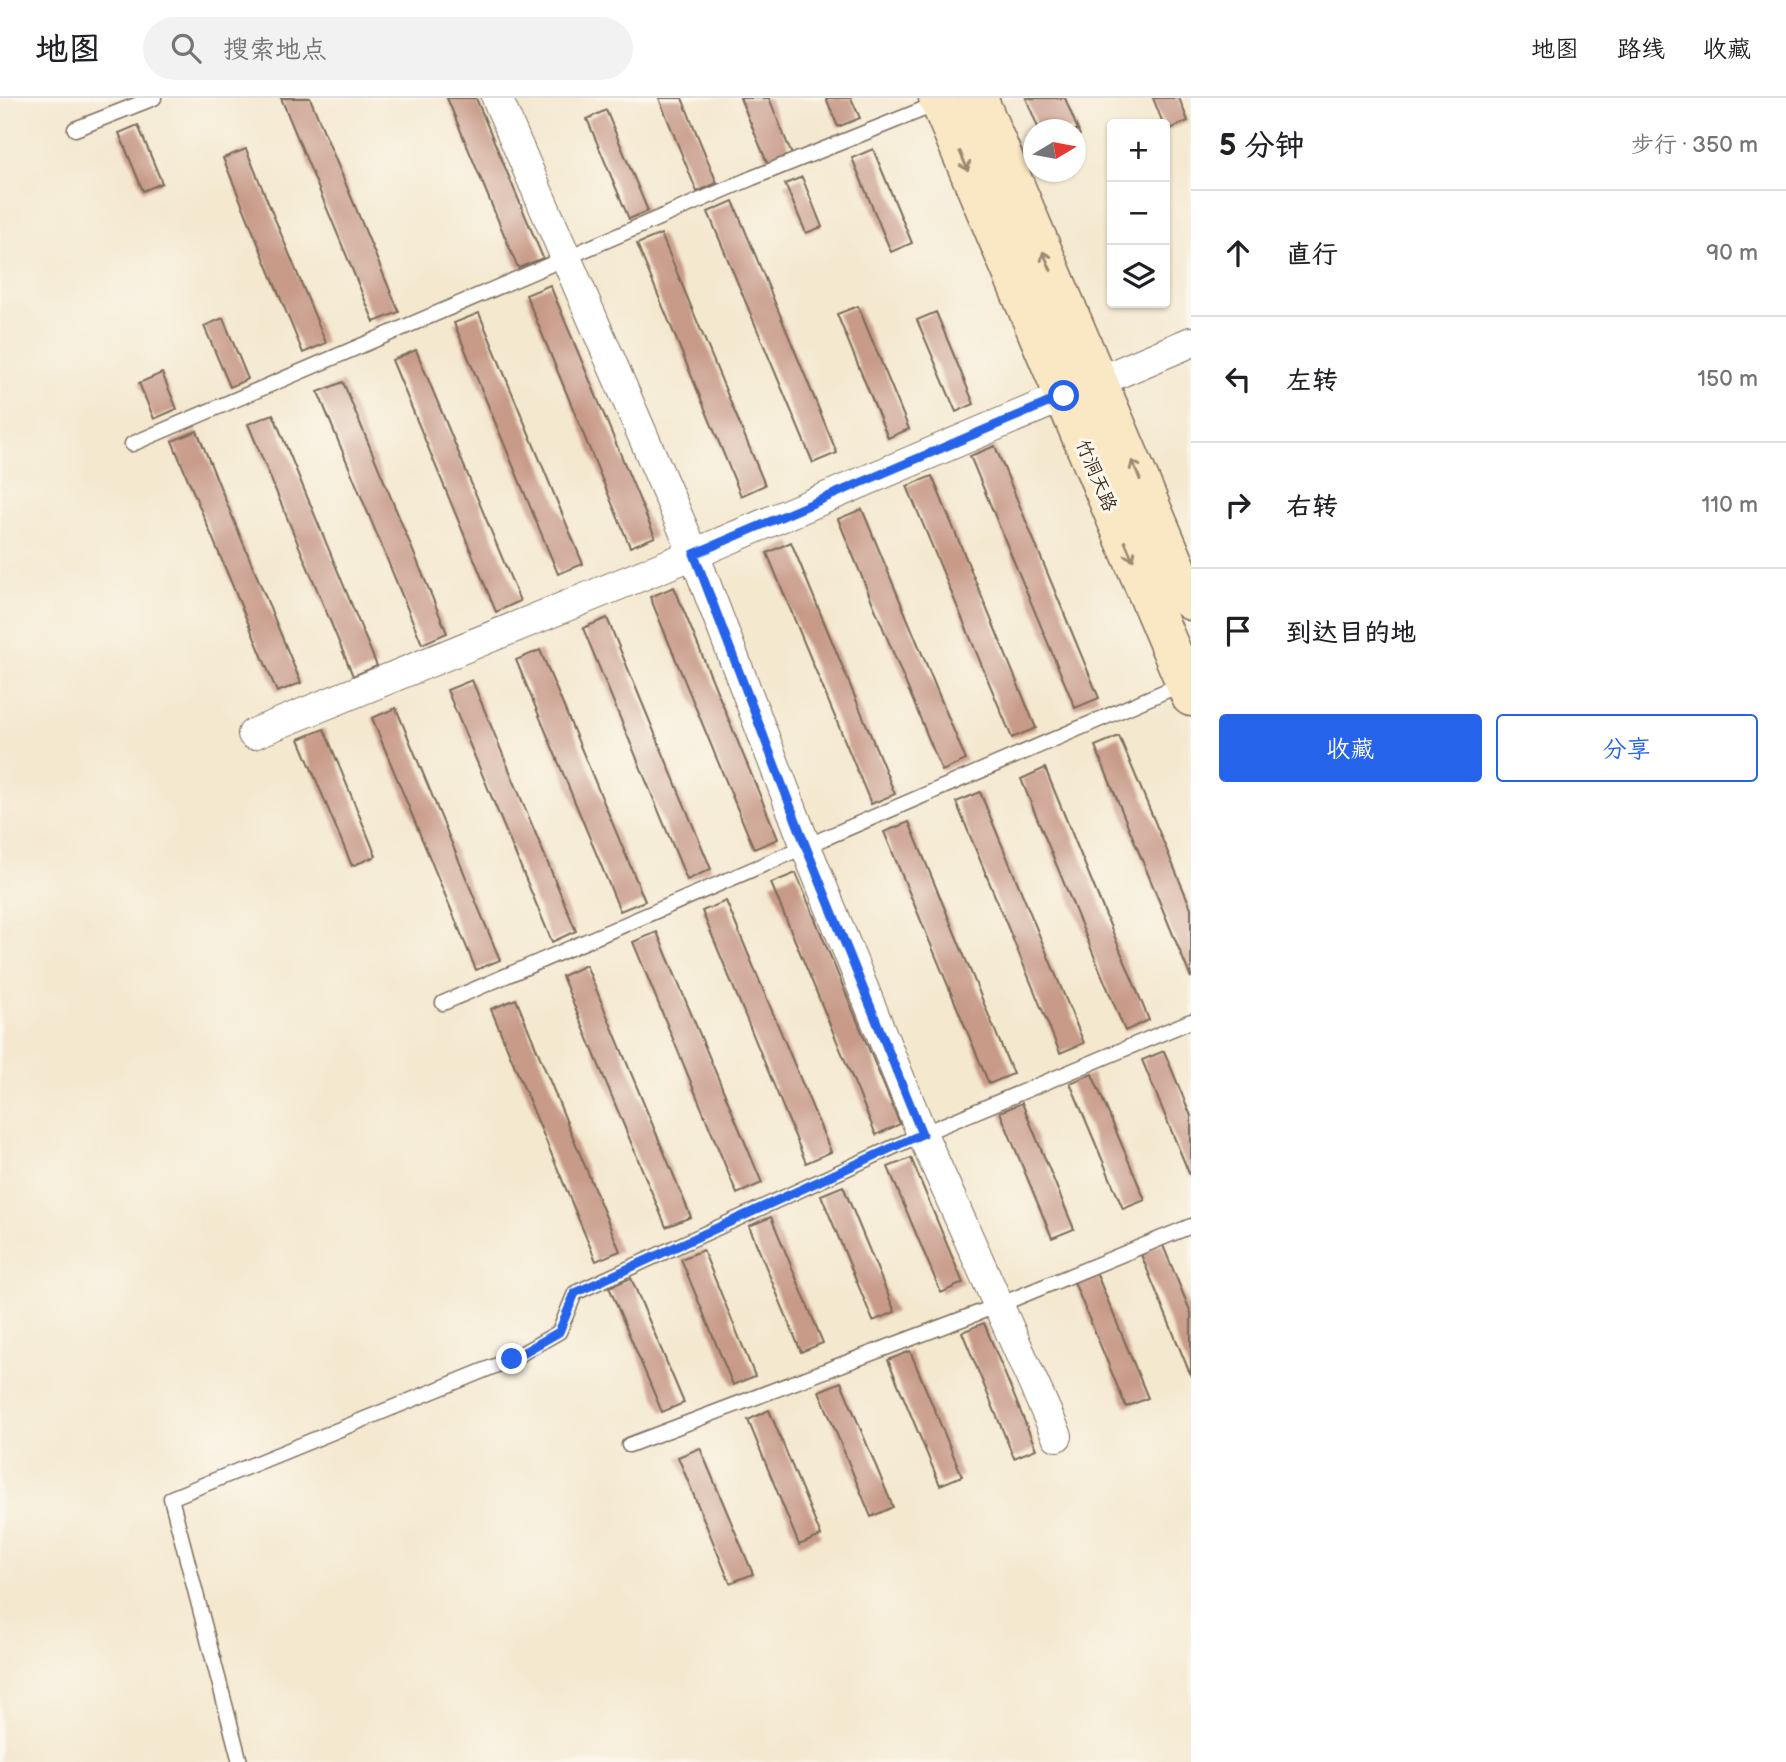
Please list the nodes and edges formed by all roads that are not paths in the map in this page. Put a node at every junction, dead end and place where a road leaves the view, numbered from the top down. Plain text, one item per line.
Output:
1 (154, 98) edge
2 (497, 98) edge
3 (978, 98) edge
4 (942, 99) edge
5 (75, 129) dead end
6 (566, 258) junction
7 (1191, 342) edge
8 (1098, 382) junction
9 (1064, 396) junction
10 (132, 444) dead end
11 (694, 554) junction
12 (1191, 601) edge
13 (1189, 686) edge
14 (253, 734) dead end
15 (806, 847) junction
16 (443, 1003) dead end
17 (1191, 1021) edge
18 (922, 1134) junction
19 (1191, 1226) edge
20 (999, 1305) junction
21 (1056, 1436) dead end
22 (629, 1445) dead end
23 (240, 1762) edge

1 - 5 lane
2 - 6 street
8 -> 3 main road, 竹洞天路
4 - 6 lane
4 -> 9 main road, 竹洞天路
6 - 10 lane
6 - 11 street
7 - 8 street
8 - 9 street
12 -> 8 main road, 竹洞天路
9 - 11 street
9 -> 13 main road, 竹洞天路
11 - 14 street
11 - 15 street
13 - 15 lane
15 - 16 lane
15 - 18 street
17 - 18 lane
18 - 20 street
18 - 23 lane
19 - 20 lane
20 - 21 street
20 - 22 lane

